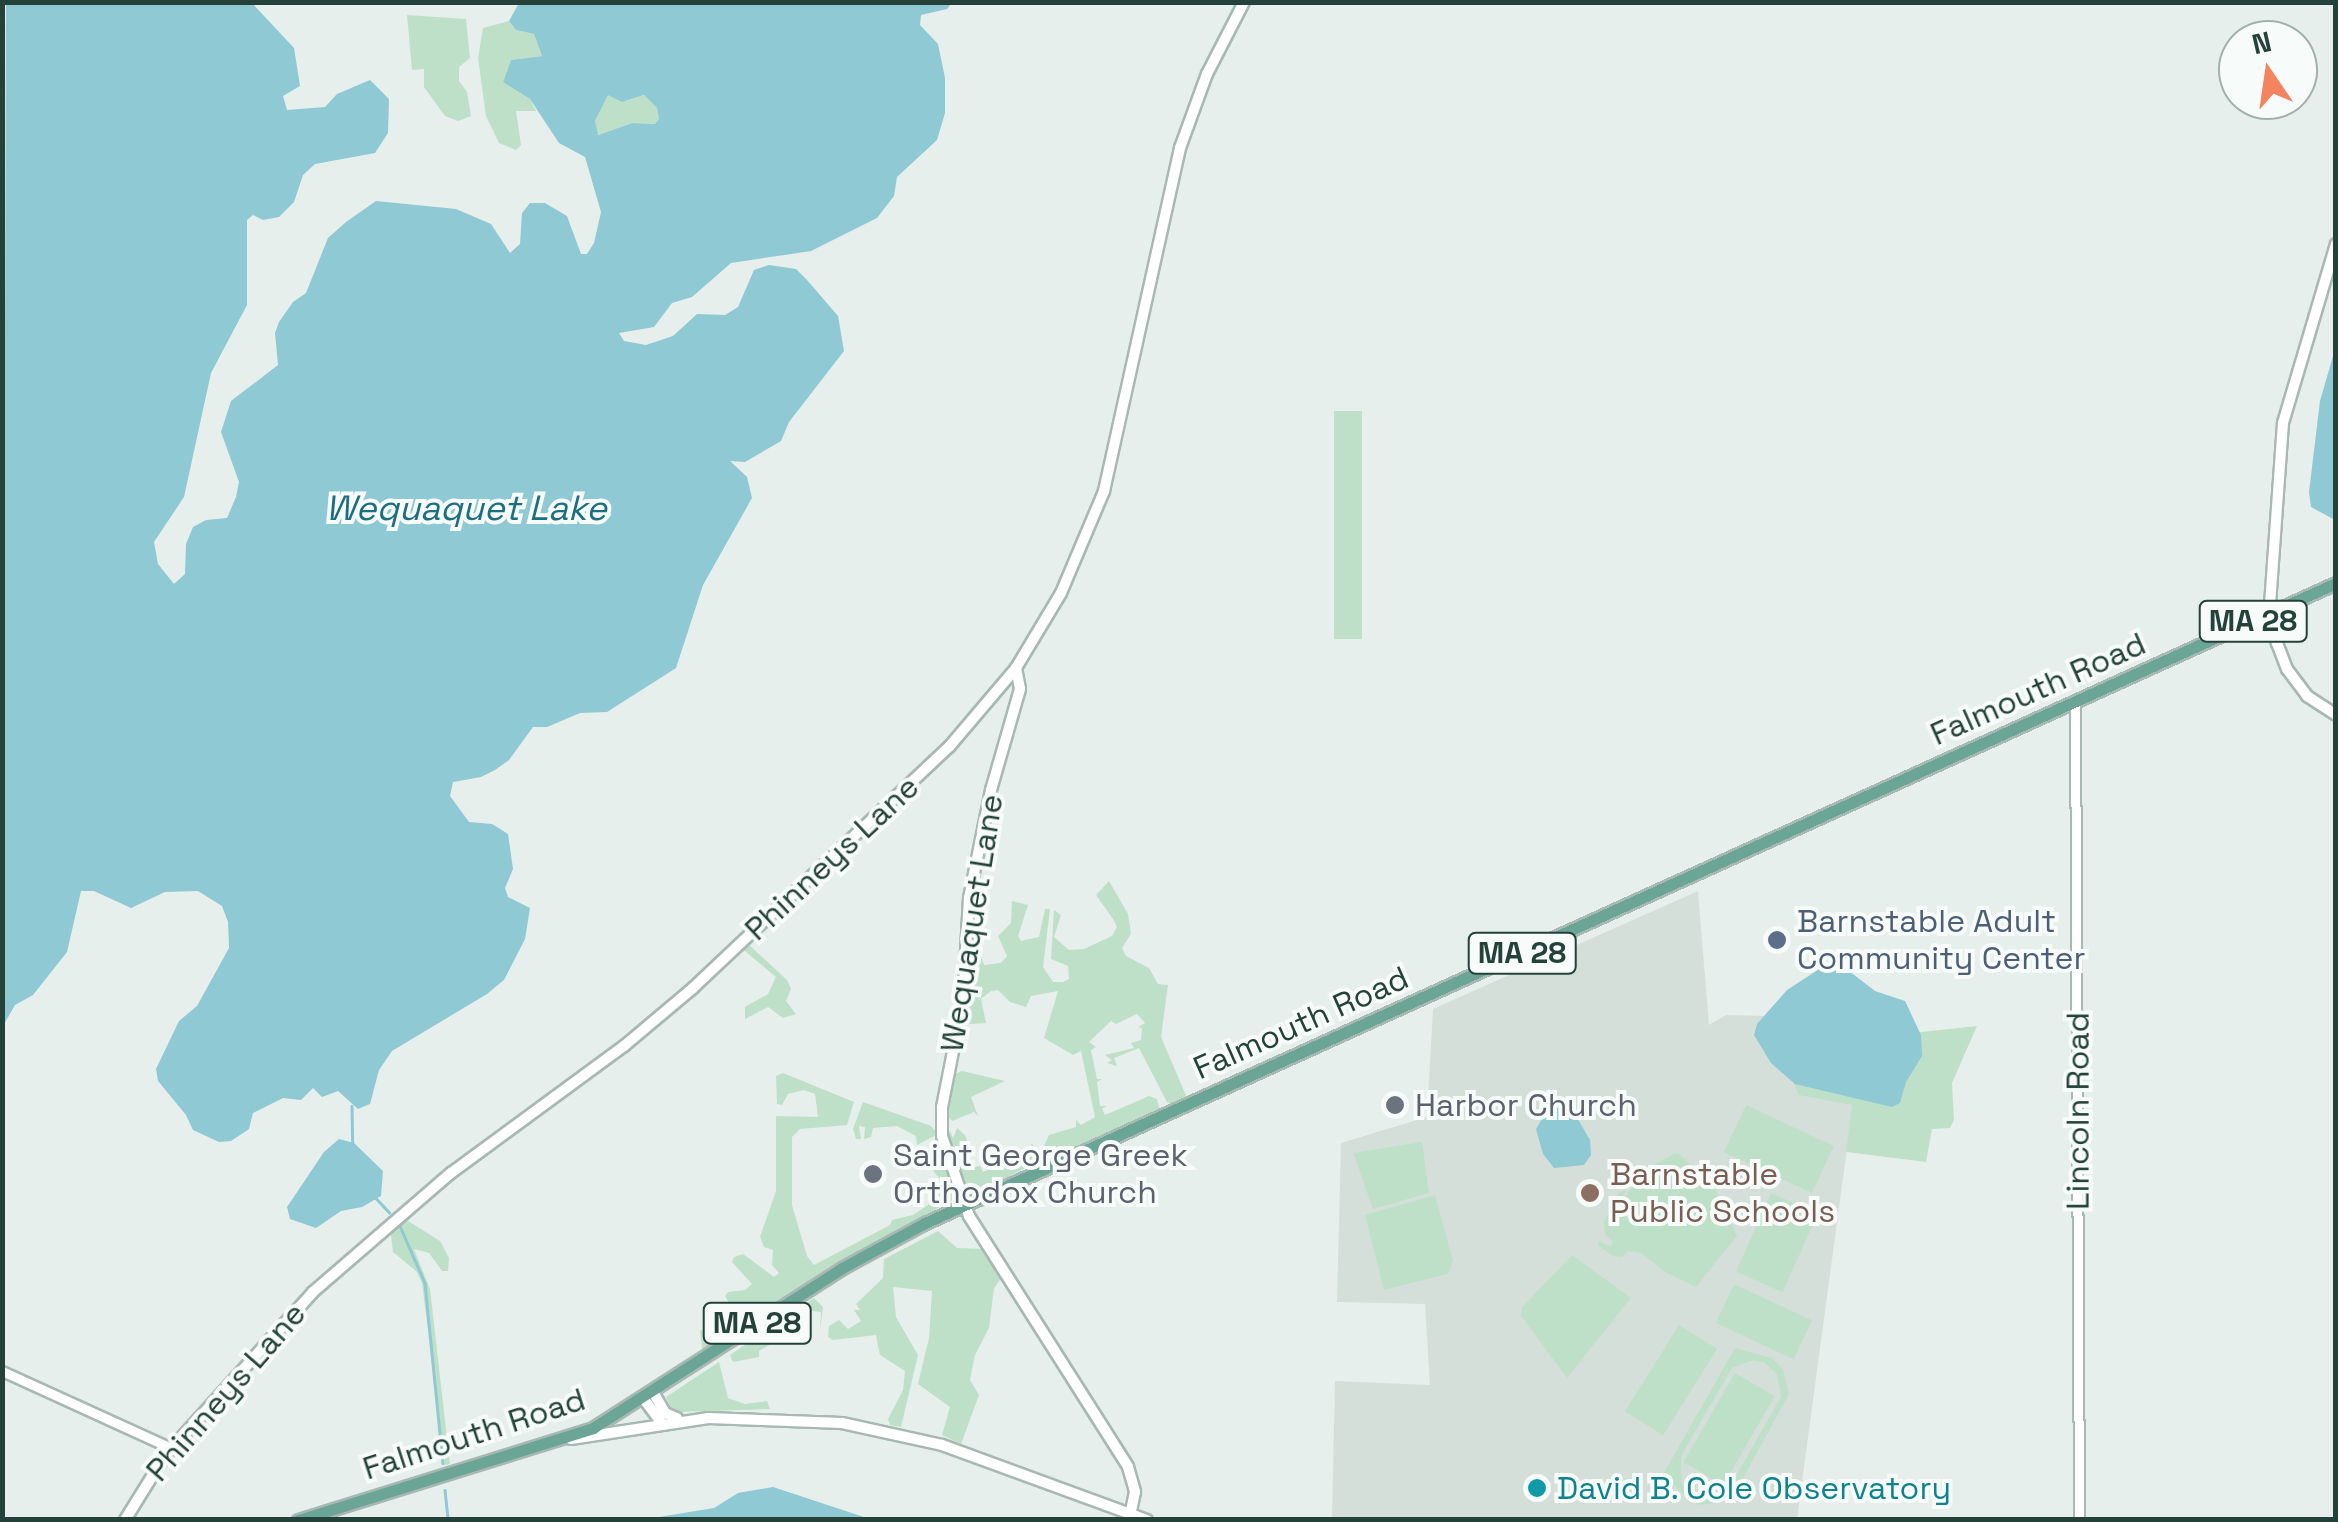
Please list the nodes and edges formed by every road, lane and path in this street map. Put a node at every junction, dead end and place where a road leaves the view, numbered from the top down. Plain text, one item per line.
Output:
1 (1244, 2) edge
2 (2336, 244) edge
3 (2336, 583) edge
4 (2271, 612) junction
5 (1016, 668) junction
6 (2075, 702) junction
7 (2336, 715) edge
8 (965, 1204) junction
9 (2, 1371) edge
10 (648, 1395) junction
11 (688, 1419) junction
12 (662, 1423) junction
13 (556, 1443) junction
14 (171, 1448) junction
15 (1130, 1516) edge
16 (125, 1520) edge
17 (298, 1520) edge
18 (1146, 1520) edge
19 (2079, 1520) edge

1 - 5 main road, Phinneys Lane
2 - 4 main road
3 - 4 main road, Falmouth Road / MA 28
4 - 6 main road, Falmouth Road / MA 28
4 - 7 main road
5 - 8 main road, Wequaquet Lane
5 - 14 main road, Phinneys Lane
6 - 8 main road, Falmouth Road / MA 28
6 - 19 street, Lincoln Road
8 - 10 main road, Falmouth Road / MA 28
8 - 15 main road
9 - 14 street
10 - 11 main road
10 - 12 main road
10 - 13 main road, Falmouth Road / MA 28
11 - 12 main road
11 - 15 main road
12 - 13 main road
13 - 17 main road, Falmouth Road / MA 28
14 - 16 main road, Phinneys Lane
15 - 18 main road

